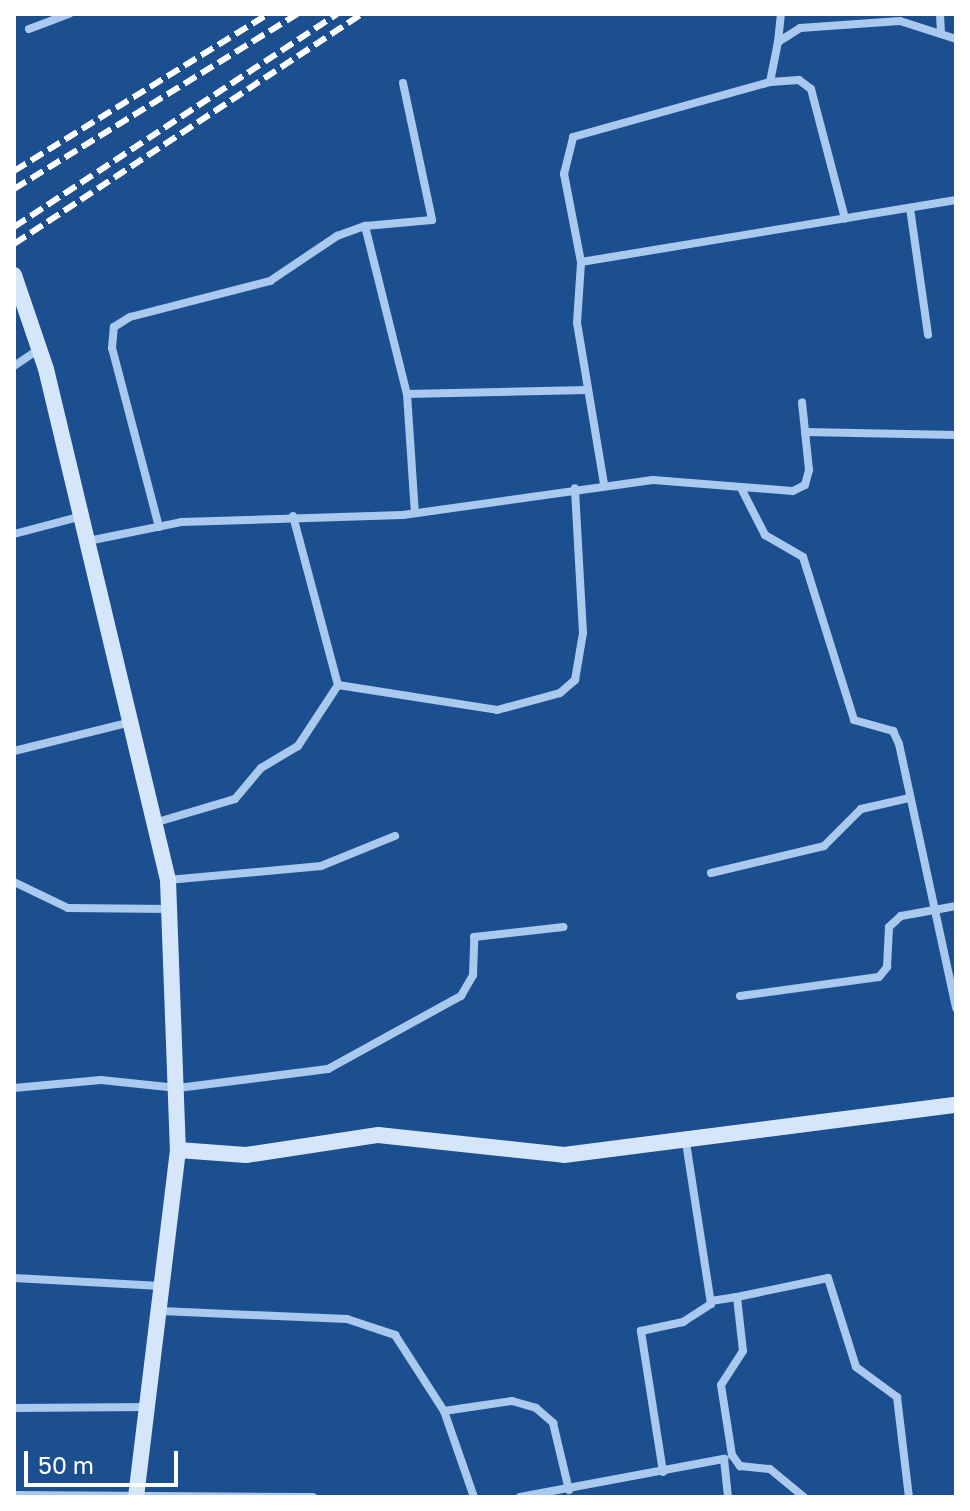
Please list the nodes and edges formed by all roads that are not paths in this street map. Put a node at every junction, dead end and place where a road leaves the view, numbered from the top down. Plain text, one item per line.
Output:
1 (69, 14) edge
2 (781, 14) edge
3 (940, 14) edge
4 (29, 29) dead end
5 (941, 33) junction
6 (956, 39) edge
7 (778, 42) junction
8 (770, 82) junction
9 (403, 83) dead end
10 (956, 200) edge
11 (910, 208) junction
12 (845, 219) junction
13 (365, 226) junction
14 (581, 262) junction
15 (14, 275) edge
16 (928, 335) dead end
17 (40, 349) junction
18 (14, 366) edge
19 (587, 390) junction
20 (407, 394) junction
21 (802, 402) dead end
22 (805, 432) junction
23 (956, 435) edge
24 (604, 484) junction
25 (575, 488) junction
26 (742, 490) junction
27 (415, 513) junction
28 (82, 516) junction
29 (293, 516) junction
30 (159, 527) junction
31 (14, 534) edge
32 (88, 541) junction
33 (338, 685) junction
34 (127, 723) junction
35 (14, 751) edge
36 (909, 798) junction
37 (153, 823) junction
38 (395, 836) dead end
39 (711, 873) dead end
40 (168, 880) junction
41 (14, 882) edge
42 (956, 906) edge
43 (170, 909) junction
44 (935, 913) junction
45 (563, 927) dead end
46 (740, 996) dead end
47 (956, 1008) edge
48 (14, 1088) edge
49 (178, 1088) junction
50 (956, 1105) edge
51 (686, 1142) junction
52 (178, 1150) junction
53 (14, 1278) edge
54 (164, 1286) junction
55 (737, 1297) junction
56 (711, 1301) junction
57 (161, 1311) junction
58 (150, 1407) junction
59 (14, 1408) edge
60 (444, 1411) junction
61 (663, 1472) junction
62 (569, 1490) junction
63 (14, 1495) edge
64 (136, 1496) edge
65 (313, 1497) edge
66 (472, 1497) edge
67 (520, 1497) edge
68 (728, 1497) edge
69 (804, 1497) edge
70 (909, 1497) edge

1 - 4 street
2 - 7 street
3 - 5 street
5 - 6 street
5 - 7 street
7 - 8 street
8 - 12 street
8 - 14 street
9 - 13 street
10 - 11 street
11 - 12 street
11 - 16 street
12 - 14 street
13 - 20 street
13 - 30 street
14 - 19 street
15 - 17 street
17 - 18 street
17 - 28 street
19 - 20 street
19 - 24 street
20 - 27 street
21 - 22 street
22 - 23 street
22 - 26 street
24 - 25 street
24 - 26 street
25 - 27 street
25 - 33 street
26 - 36 street
27 - 29 street
28 - 31 street
28 - 32 street
29 - 30 street
29 - 33 street
30 - 32 street
32 - 34 street
33 - 37 street
34 - 35 street
34 - 37 street
36 - 39 street
36 - 44 street
37 - 40 street
38 - 40 street
40 - 43 street
41 - 43 street
42 - 44 street
43 - 49 street
44 - 46 street
44 - 47 street
45 - 49 street
48 - 49 street
49 - 52 street
50 - 51 street
51 - 52 street
51 - 56 street
52 - 54 street
53 - 54 street
54 - 57 street
55 - 56 street
55 - 69 street
55 - 70 street
56 - 61 street
57 - 58 street
57 - 60 street
58 - 59 street
58 - 64 street
60 - 62 street
60 - 66 street
61 - 62 street
61 - 68 street
62 - 67 street
63 - 64 street
64 - 65 street

